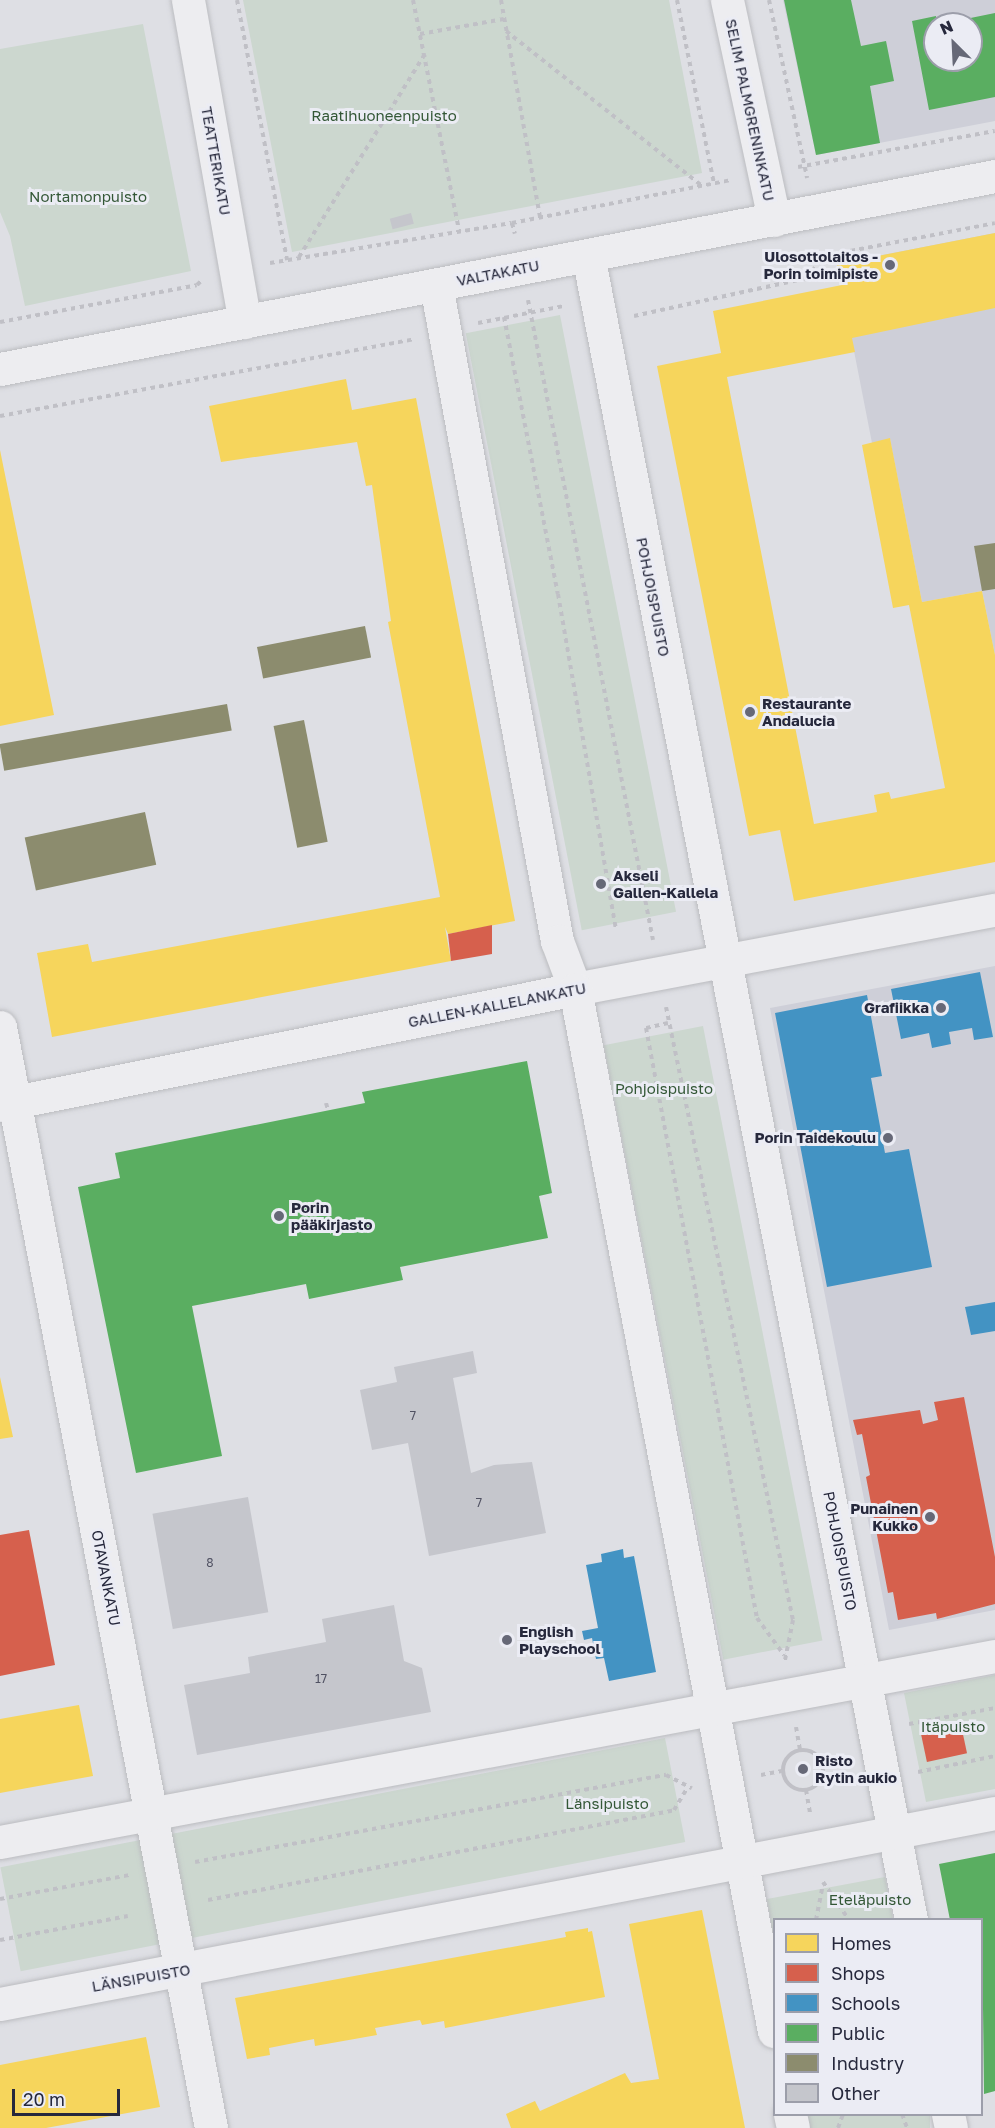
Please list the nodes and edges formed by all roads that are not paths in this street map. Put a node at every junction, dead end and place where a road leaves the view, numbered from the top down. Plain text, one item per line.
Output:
1 (188, 0) edge
2 (728, 0) edge
3 (995, 176) edge
4 (774, 220) junction
5 (588, 255) junction
6 (436, 285) junction
7 (245, 322) junction
8 (0, 369) edge
9 (995, 910) edge
10 (724, 961) junction
11 (575, 989) junction
12 (0, 1027) edge
13 (7, 1103) edge
14 (995, 1656) edge
15 (866, 1682) junction
16 (713, 1709) junction
17 (150, 1813) junction
18 (995, 1813) edge
19 (894, 1832) junction
20 (0, 1842) edge
21 (742, 1860) junction
22 (910, 1918) edge
23 (180, 1971) junction
24 (0, 2004) edge
25 (773, 2026) edge
26 (211, 2128) edge

1 - 7 street, TEATTERIKATU
2 - 4 street, SELIM PALMGRENINKATU
3 - 4 street, VALTAKATU
4 - 5 street, VALTAKATU
5 - 6 street, VALTAKATU
5 - 10 street, POHJOISPUISTO
6 - 7 street, VALTAKATU
6 - 11 street
7 - 8 street, VALTAKATU
9 - 10 street, GALLEN-KALLELANKATU
10 - 11 street, GALLEN-KALLELANKATU
10 - 15 street, POHJOISPUISTO
11 - 13 street, GALLEN-KALLELANKATU
11 - 16 street
12 - 13 street, OTAVANKATU
13 - 17 street, OTAVANKATU
14 - 15 street
15 - 16 street
15 - 19 street, POHJOISPUISTO
16 - 17 street
16 - 21 street
17 - 20 street
17 - 23 street, OTAVANKATU
18 - 19 street
19 - 21 street, LÄNSIPUISTO
19 - 22 street
21 - 23 street, LÄNSIPUISTO
21 - 25 street
23 - 24 street, LÄNSIPUISTO
23 - 26 street, OTAVANKATU

